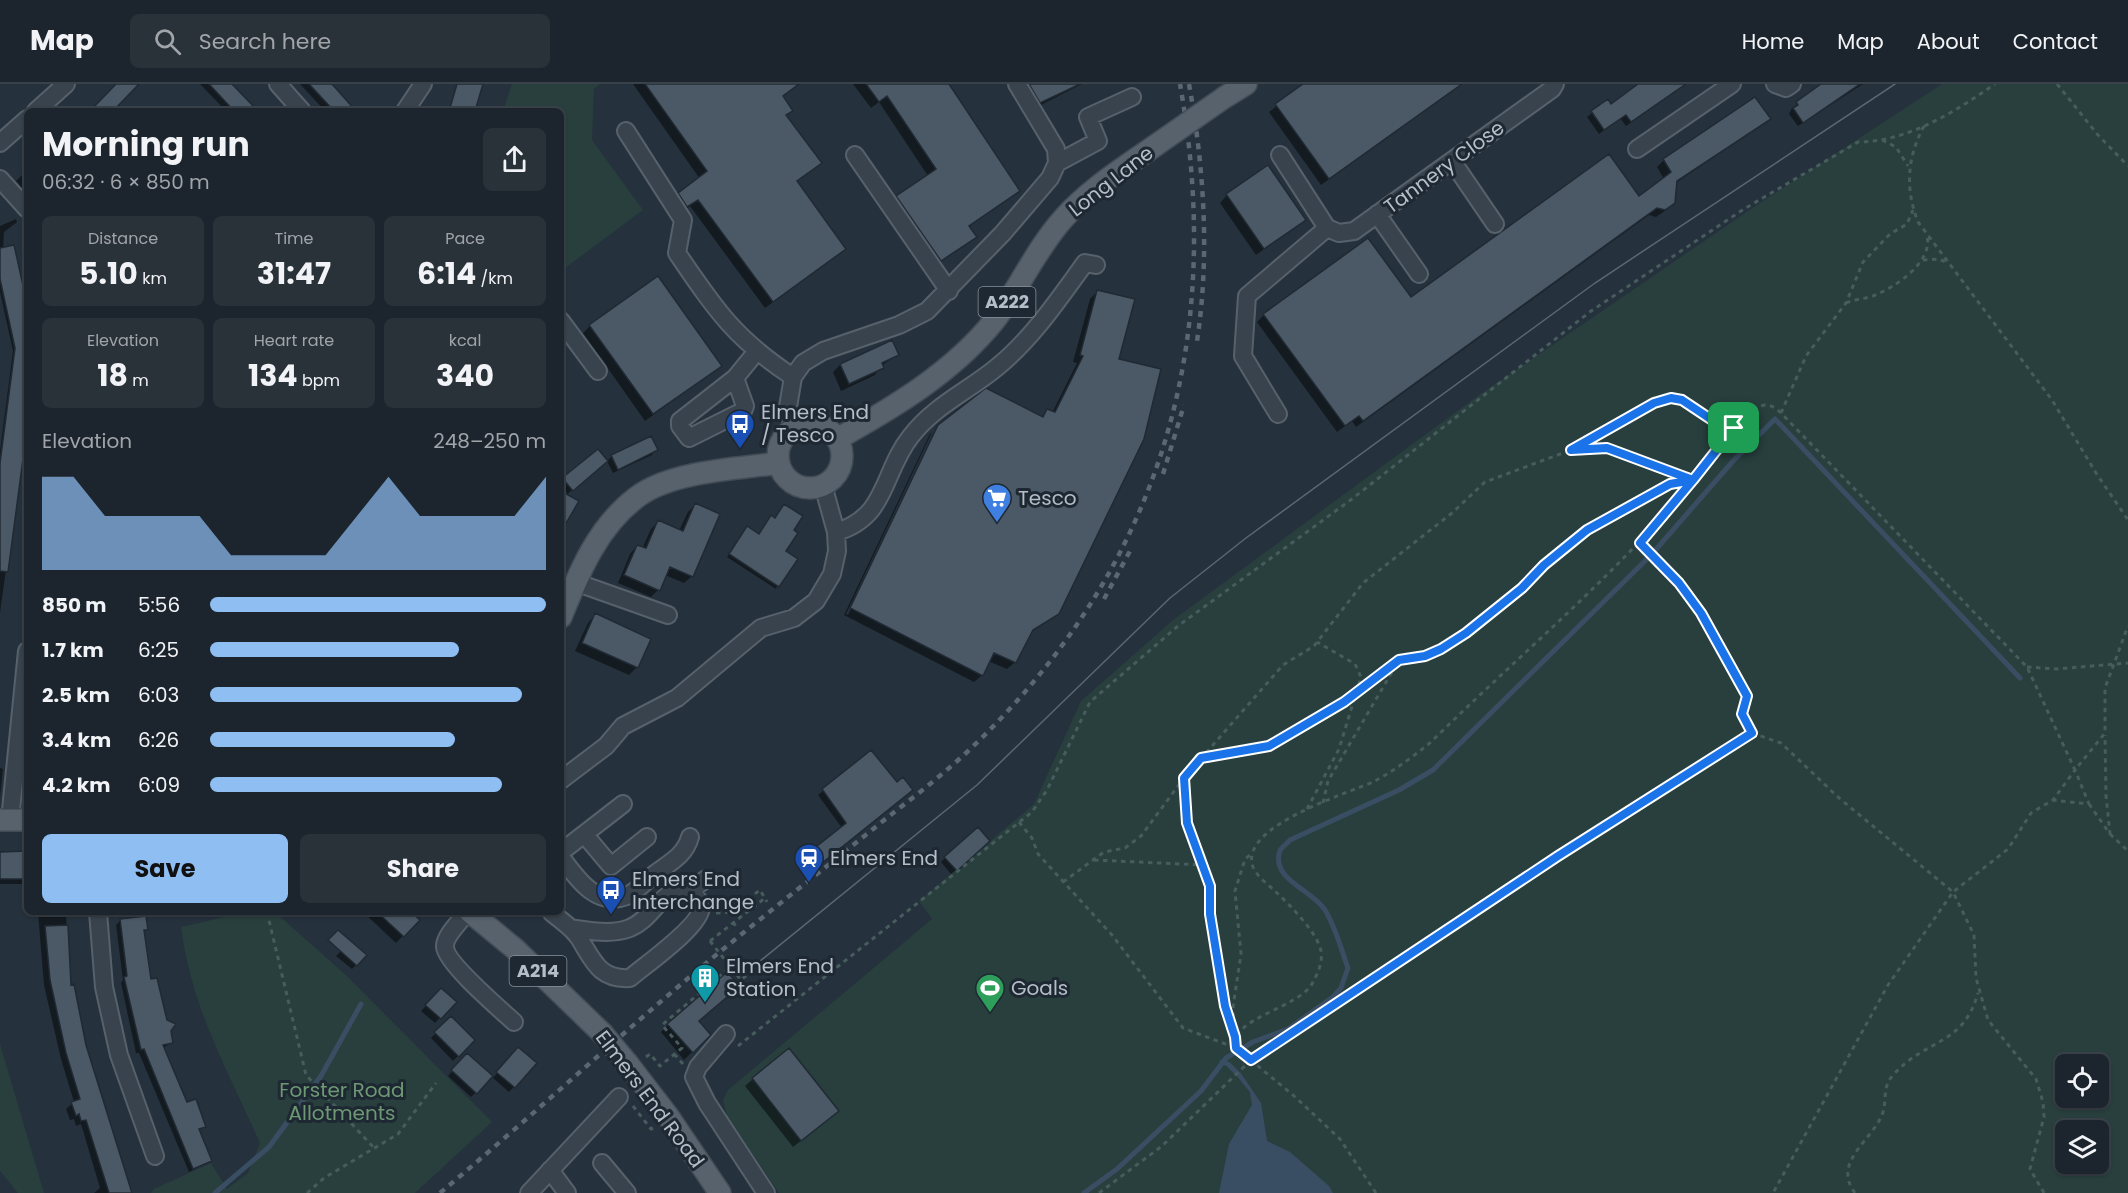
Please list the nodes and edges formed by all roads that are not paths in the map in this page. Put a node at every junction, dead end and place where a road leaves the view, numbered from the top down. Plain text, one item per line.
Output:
1 (66, 84) edge
2 (278, 84) edge
3 (423, 84) edge
4 (1017, 84) edge
5 (1246, 84) edge
6 (1555, 84) edge
7 (1732, 84) edge
8 (1775, 84) edge
9 (1792, 84) edge
10 (1132, 97) dead end
11 (39, 108) edge
12 (300, 108) edge
13 (407, 108) edge
14 (24, 122) edge
15 (626, 131) dead end
16 (0, 143) edge
17 (1638, 149) dead end
18 (855, 155) dead end
19 (1280, 155) dead end
20 (1452, 161) junction
21 (1057, 163) junction
22 (0, 179) edge
23 (24, 206) edge
24 (1377, 214) junction
25 (1495, 224) dead end
26 (1327, 228) junction
27 (1096, 265) dead end
28 (1419, 274) dead end
29 (949, 291) junction
30 (564, 325) edge
31 (757, 351) junction
32 (598, 371) dead end
33 (793, 377) junction
34 (735, 378) dead end
35 (1278, 414) dead end
36 (793, 429) junction
37 (837, 439) junction
38 (779, 463) junction
39 (823, 485) junction
40 (836, 532) junction
41 (575, 582) junction
42 (564, 610) edge
43 (668, 615) dead end
44 (24, 685) edge
45 (564, 778) edge
46 (623, 804) dead end
47 (12, 820) edge
48 (584, 834) junction
49 (647, 837) dead end
50 (690, 837) dead end
51 (564, 851) edge
52 (564, 858) edge
53 (706, 879) dead end
54 (691, 890) junction
55 (98, 915) edge
56 (467, 915) edge
57 (473, 915) edge
58 (555, 915) edge
59 (570, 928) junction
60 (514, 1022) dead end
61 (726, 1034) road end
62 (619, 1097) dead end
63 (155, 1156) dead end
64 (602, 1163) dead end
65 (550, 1170) junction
66 (529, 1193) edge
67 (567, 1193) edge
68 (627, 1193) edge
69 (720, 1193) edge
70 (766, 1193) edge

1 - 11 street
2 - 12 street
3 - 13 street
4 - 21 street
5 - 37 main road, Long Lane / A222, bridge
6 - 20 street, Tannery Close
7 - 17 street
8 - 9 street
10 - 21 street
14 - 16 street
15 - 31 street
18 - 29 street
19 - 26 street
20 - 24 street, Tannery Close
20 - 25 street
21 - 29 street
22 - 23 street
24 - 26 street, Tannery Close
24 - 28 street
26 - 35 street
27 - 40 street
29 - 33 street
30 - 32 street
31 - 33 street
31 - 34 street
33 - 36 street
36 - 37 main road
36 - 38 main road
37 - 39 main road
38 - 39 main road
38 - 41 main road
39 - 40 street
40 - 45 street
41 - 42 main road
41 - 43 street
44 - 47 street
46 - 48 street
48 - 49 street
48 - 51 street
50 - 52 street
53 - 54 street
54 - 59 street
54 - 59 street
55 - 63 street
56 - 60 street
57 - 69 main road, Elmers End Road / A214, bridge
58 - 59 street
61 - 70 street
62 - 65 street
64 - 68 street
65 - 66 street
65 - 67 street

